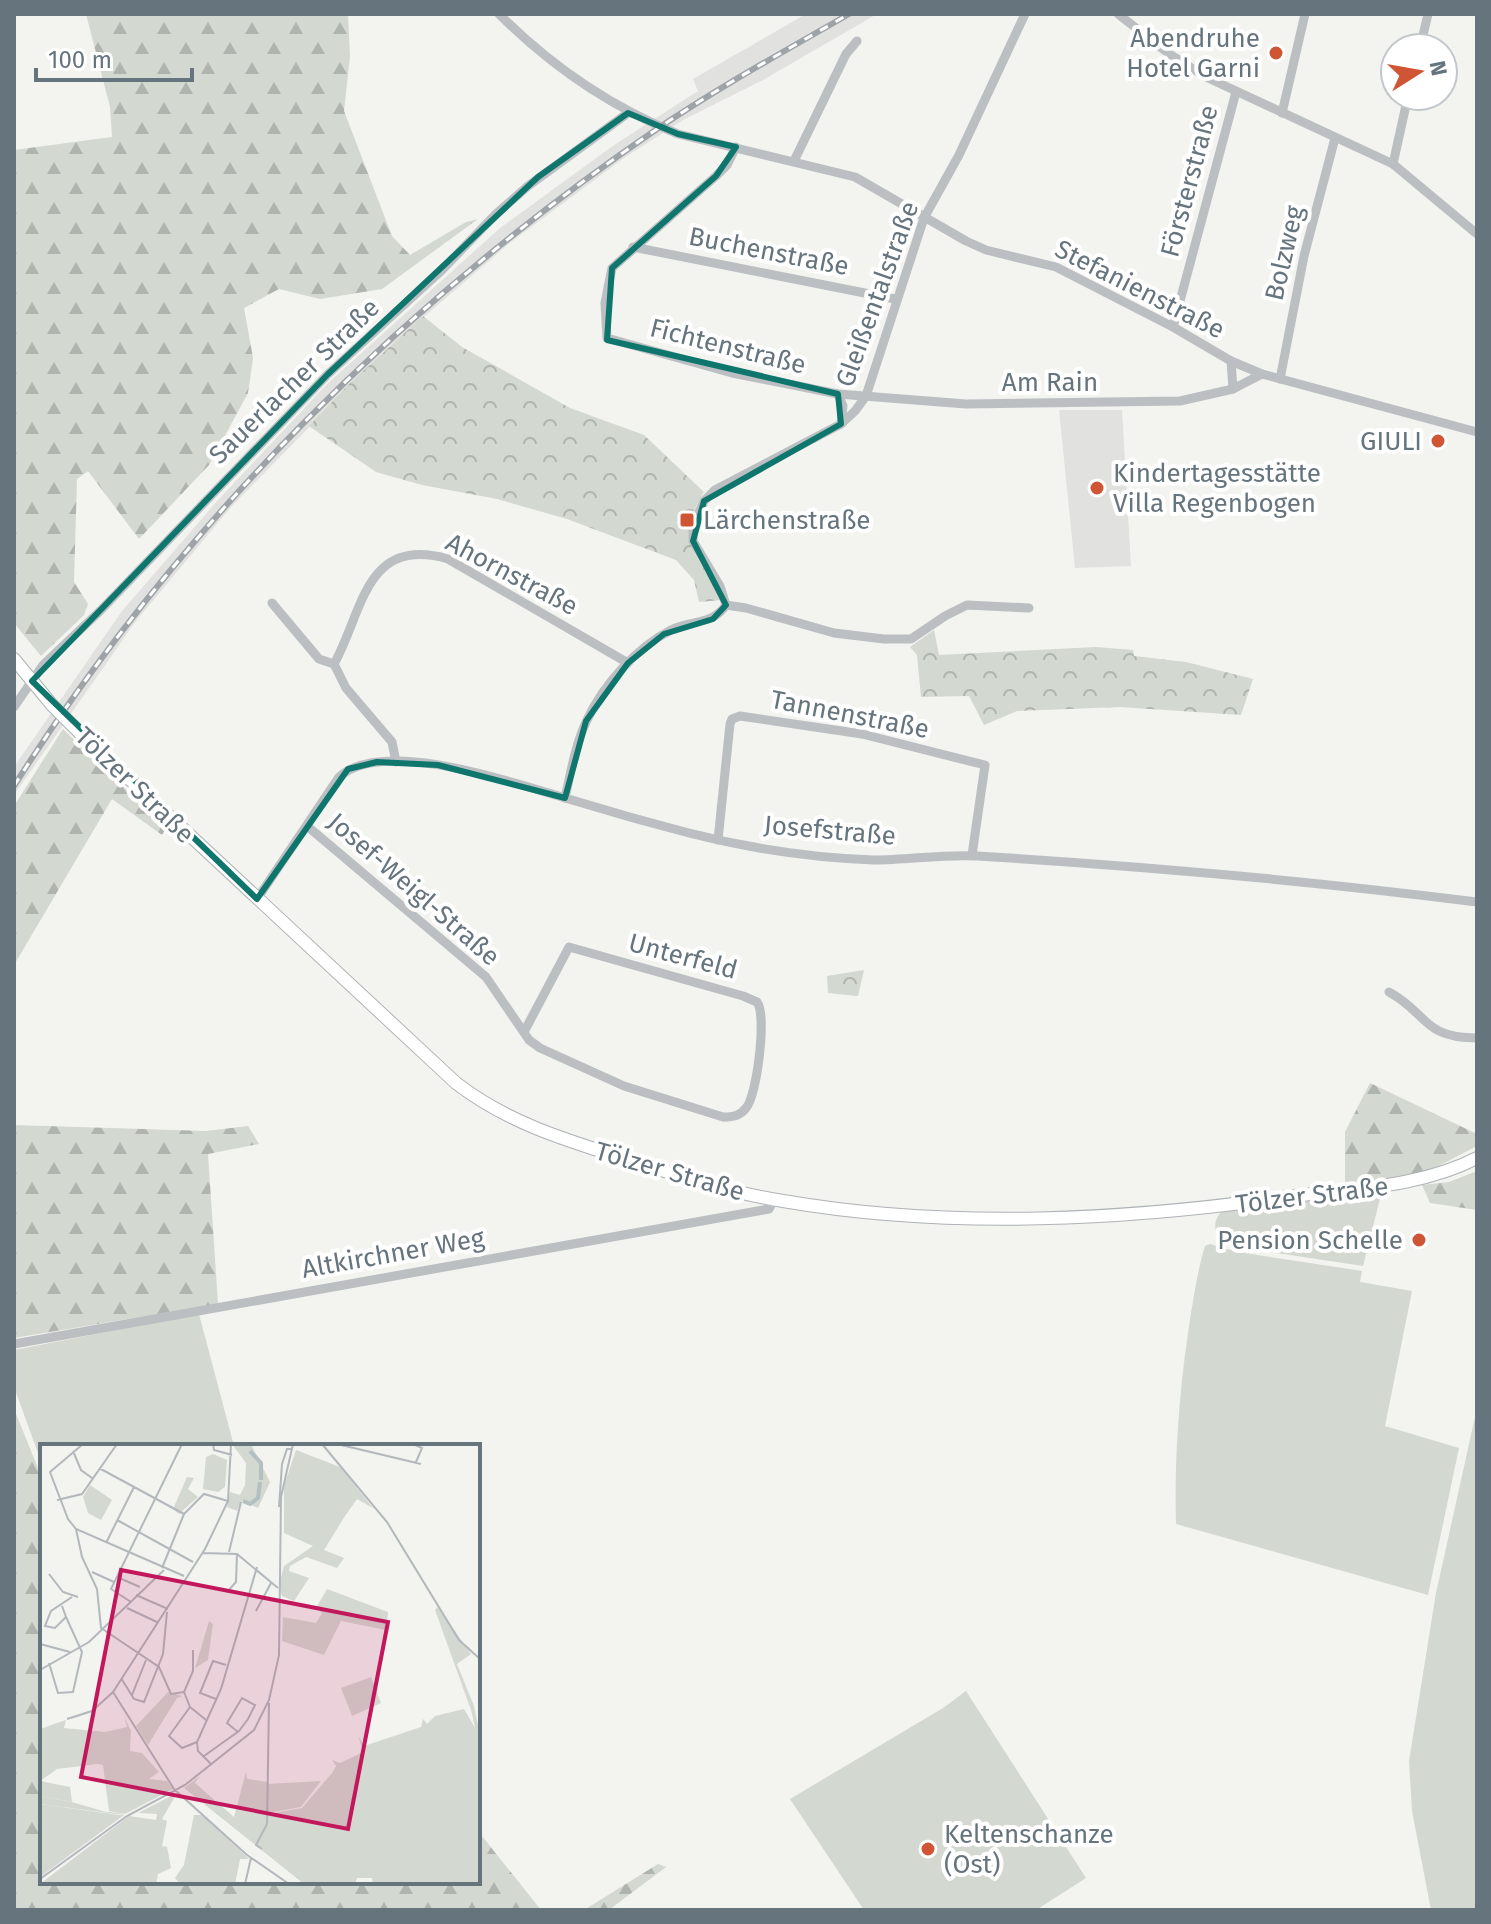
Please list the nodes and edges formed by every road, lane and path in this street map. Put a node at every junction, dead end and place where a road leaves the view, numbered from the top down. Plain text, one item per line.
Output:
1 (499, 14) edge
2 (1025, 14) edge
3 (1118, 14) edge
4 (1305, 14) edge
5 (857, 41) dead end
6 (1236, 92) junction
7 (1404, 112) edge
8 (628, 113) junction
9 (1282, 113) junction
10 (1335, 138) junction
11 (736, 147) junction
12 (794, 161) junction
13 (1393, 164) junction
14 (924, 218) junction
15 (1477, 234) edge
16 (633, 247) junction
17 (895, 299) junction
18 (1173, 327) junction
19 (1231, 361) junction
20 (1262, 374) junction
21 (1280, 379) junction
22 (1233, 389) junction
23 (838, 394) junction
24 (866, 396) junction
25 (841, 424) junction
26 (1477, 432) edge
27 (272, 603) dead end
28 (726, 605) junction
29 (1029, 608) dead end
30 (14, 659) edge
31 (628, 663) junction
32 (334, 664) junction
33 (32, 681) junction
34 (14, 707) edge
35 (396, 762) junction
36 (565, 798) junction
37 (307, 826) junction
38 (718, 840) junction
39 (972, 855) junction
40 (257, 899) junction
41 (1477, 902) edge
42 (1389, 992) dead end
43 (524, 1032) junction
44 (1477, 1038) edge
45 (735, 1117) joint
46 (1477, 1158) edge
47 (774, 1200) junction
48 (14, 1344) edge

1 - 8 street, Stefanienstraße
2 - 14 street, Gleißentalstraße
3 - 6 street
4 - 9 street
5 - 12 street
6 - 9 street
6 - 18 street, Försterstraße
7 - 13 street
8 - 11 street, Stefanienstraße
8 - 33 street, Sauerlacher Straße
9 - 10 street
10 - 13 street
10 - 21 street, Bolzweg
11 - 12 street, Stefanienstraße
11 - 16 street
12 - 14 street, Stefanienstraße
13 - 15 street
14 - 17 street, Gleißentalstraße
14 - 18 street, Stefanienstraße
16 - 17 street, Buchenstraße
16 - 23 street, Fichtenstraße
17 - 24 street, Gleißentalstraße
18 - 19 street, Stefanienstraße
19 - 20 street, Stefanienstraße
19 - 22 street
20 - 21 street, Stefanienstraße
20 - 22 street, Am Rain
21 - 26 street, Stefanienstraße
22 - 24 street, Am Rain
23 - 24 street, Fichtenstraße
23 - 25 street
24 - 25 street, Gleißentalstraße
25 - 28 street, Gleißentalstraße
27 - 32 street
28 - 29 street
28 - 31 street
30 - 33 main road, Tölzer Straße
31 - 32 street, Ahornstraße
31 - 36 street
32 - 35 street
33 - 34 street, Sauerlacher Straße
33 - 40 main road, Tölzer Straße, bridge
35 - 36 street, Josefstraße
35 - 37 street, Josefstraße
36 - 38 street, Josefstraße
37 - 40 street, Josefstraße
37 - 43 street, Josef-Weigl-Straße
38 - 39 street, Josefstraße
38 - 39 street, Tannenstraße
39 - 41 street, Josefstraße
40 - 47 main road, Tölzer Straße
42 - 44 street
43 - 45 street, Josef-Weigl-Straße
43 - 45 street, Unterfeld
46 - 47 main road, Tölzer Straße
47 - 48 street, Altkirchner Weg

